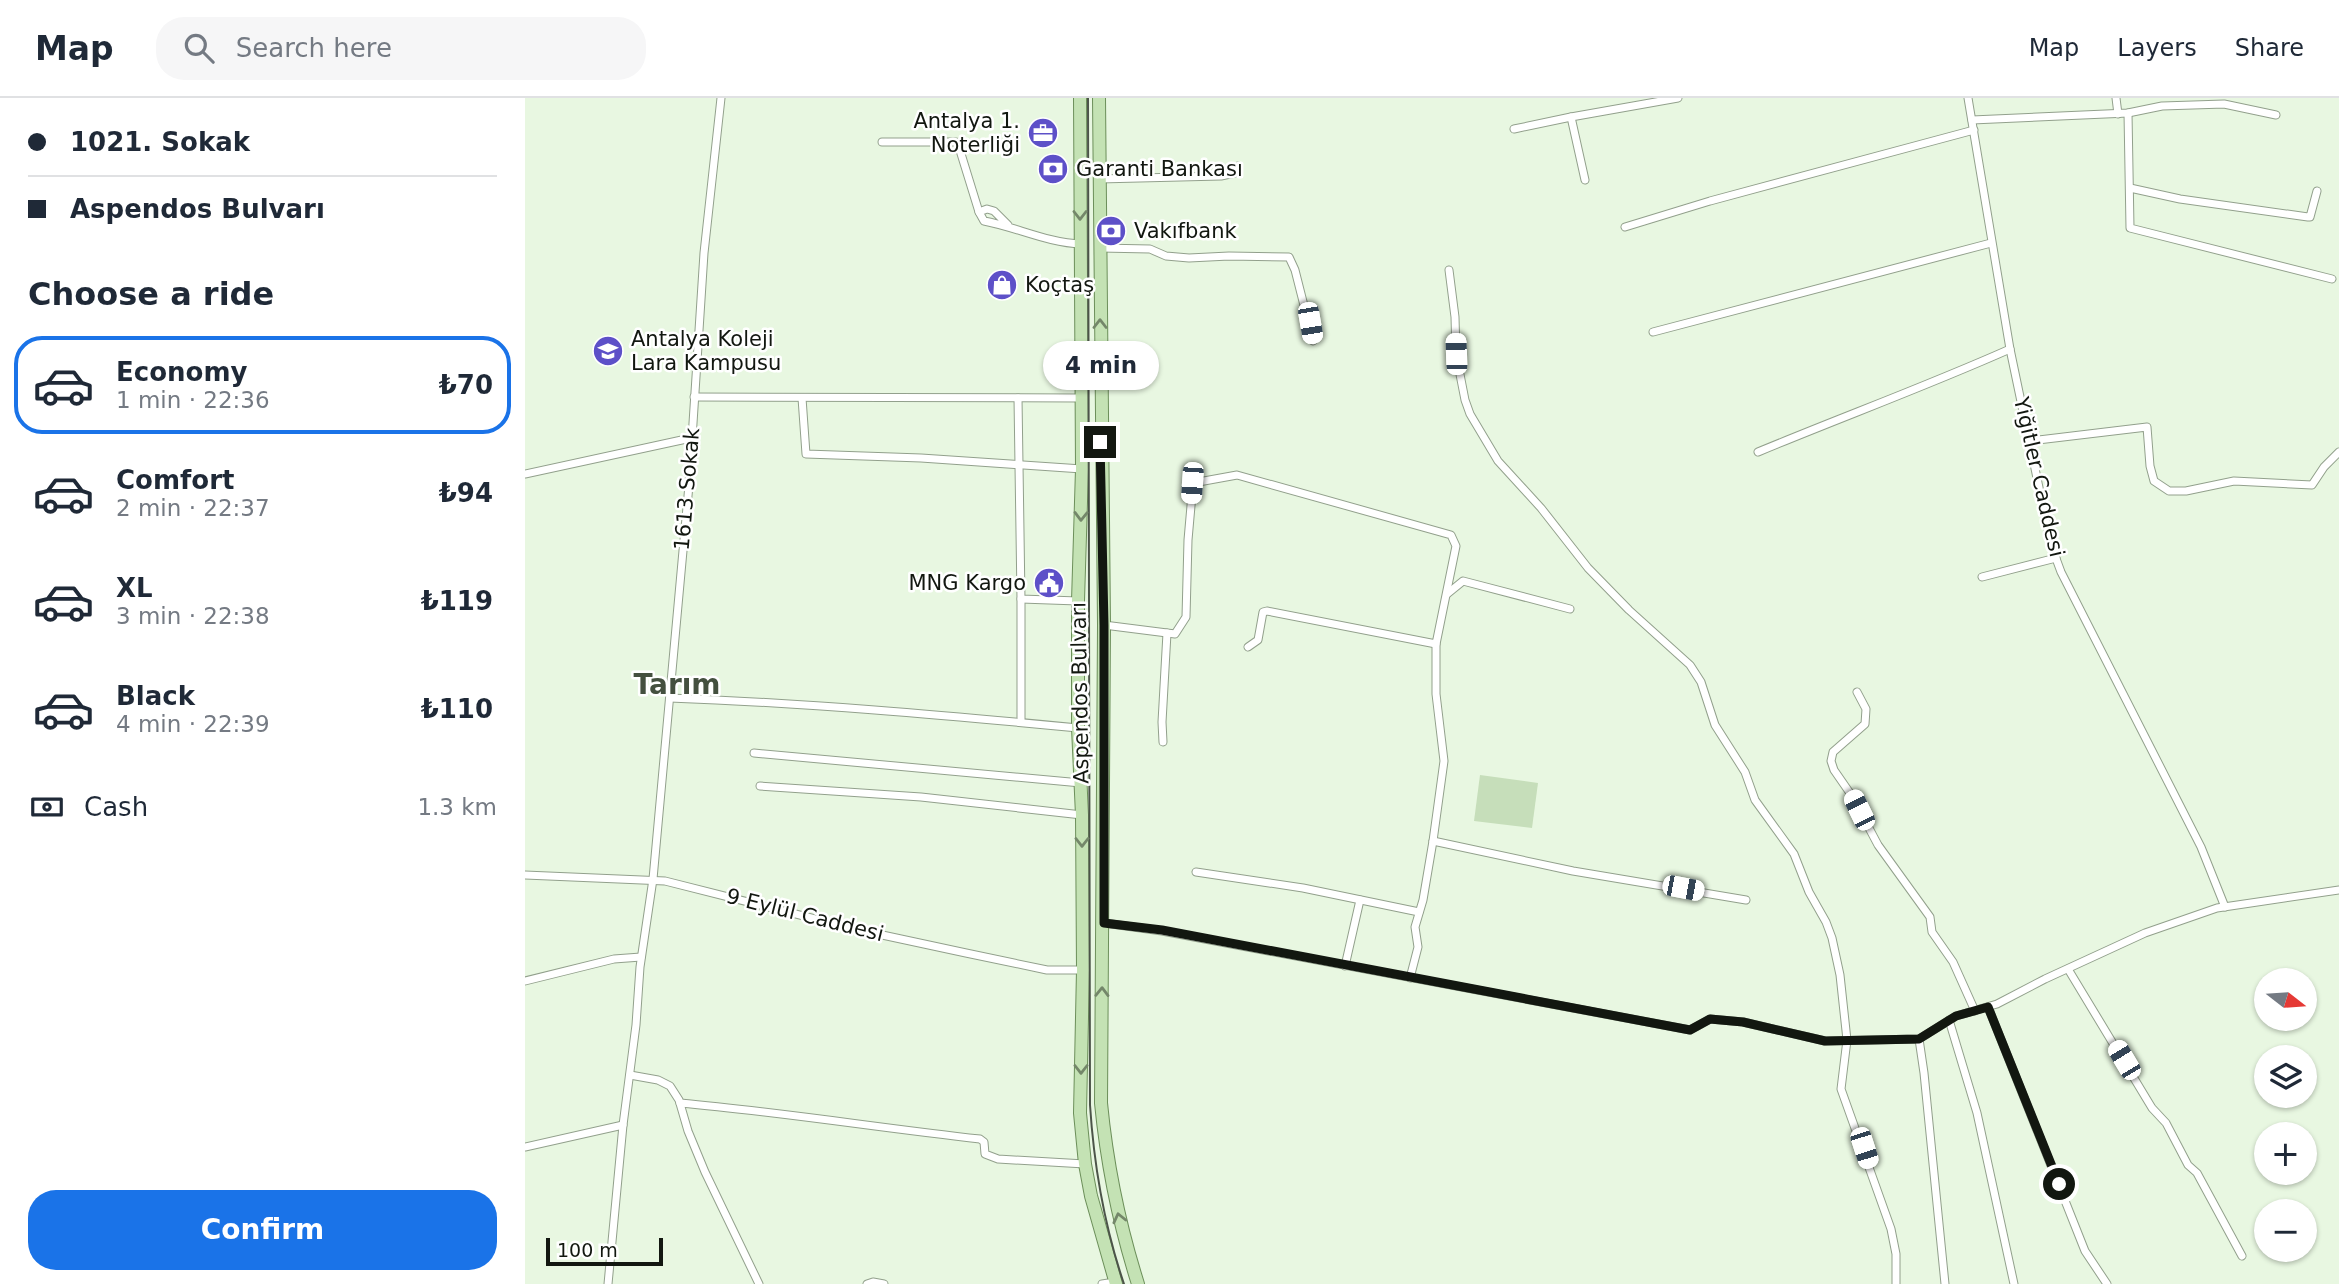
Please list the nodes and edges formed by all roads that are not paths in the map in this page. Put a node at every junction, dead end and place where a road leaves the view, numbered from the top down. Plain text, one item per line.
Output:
1 (721, 98) edge
2 (1080, 98) edge
3 (1099, 98) edge
4 (1678, 98) edge
5 (1968, 98) edge
6 (2116, 98) edge
7 (2128, 113) junction
8 (2118, 114) junction
9 (2276, 114) dead end
10 (1571, 117) junction
11 (1972, 120) junction
12 (1514, 129) dead end
13 (1974, 130) junction
14 (882, 142) dead end
15 (1238, 166) dead end
16 (1099, 179) junction
17 (1585, 180) dead end
18 (2130, 188) junction
19 (2317, 191) dead end
20 (1625, 227) dead end
21 (1991, 243) junction
22 (1081, 244) junction
23 (1100, 248) junction
24 (1448, 270) dead end
25 (2332, 279) dead end
26 (1653, 332) dead end
27 (1314, 341) dead end
28 (2010, 349) junction
29 (694, 397) junction
30 (802, 398) junction
31 (1018, 398) junction
32 (1081, 398) junction
33 (691, 438) junction
34 (2030, 441) junction
35 (1758, 452) dead end
36 (2339, 452) edge
37 (1018, 466) junction
38 (1082, 469) junction
39 (525, 474) edge
40 (2056, 558) junction
41 (1982, 577) dead end
42 (1446, 594) junction
43 (1021, 599) junction
44 (1078, 601) junction
45 (1570, 609) dead end
46 (1104, 625) junction
47 (1167, 633) junction
48 (1436, 644) junction
49 (1248, 647) dead end
50 (1857, 692) dead end
51 (670, 698) junction
52 (1021, 722) junction
53 (1079, 728) junction
54 (1163, 743) dead end
55 (754, 753) dead end
56 (1081, 783) junction
57 (760, 786) dead end
58 (1082, 815) junction
59 (1433, 841) junction
60 (1196, 872) dead end
61 (525, 875) edge
62 (653, 879) junction
63 (2339, 890) edge
64 (1360, 900) junction
65 (1746, 900) dead end
66 (2225, 907) junction
67 (1419, 912) junction
68 (1104, 923) junction
69 (641, 957) junction
70 (1345, 966) junction
71 (2068, 969) junction
72 (1083, 970) junction
73 (1410, 978) junction
74 (525, 981) edge
75 (1988, 1007) junction
76 (1975, 1011) junction
77 (1949, 1020) junction
78 (1919, 1039) junction
79 (1847, 1040) junction
80 (630, 1074) junction
81 (680, 1103) junction
82 (623, 1125) junction
83 (525, 1147) edge
84 (1084, 1164) junction
85 (2242, 1256) dead end
86 (1111, 1283) edge
87 (608, 1284) edge
88 (759, 1284) edge
89 (867, 1284) edge
90 (884, 1284) edge
91 (1137, 1284) edge
92 (1896, 1284) edge
93 (1945, 1284) edge
94 (2014, 1284) edge
95 (2107, 1284) edge

1 - 29 street, 1613 Sokak
2 -> 22 main road, Aspendos Bulvarı
3 - 16 main road, Aspendos Bulvarı
4 - 10 street
5 - 11 street, Yiğitler Caddesi
6 - 8 street
7 - 8 street
7 - 9 street
7 - 18 street
8 - 11 street
10 - 12 street
10 - 17 street
11 - 13 street, Yiğitler Caddesi
13 - 20 street
13 - 21 street, Yiğitler Caddesi
14 - 22 street
15 - 16 street
16 - 23 main road, Aspendos Bulvarı
18 - 19 street
18 - 25 street
21 - 26 street
21 - 28 street, Yiğitler Caddesi
22 - 32 main road, Aspendos Bulvarı
23 - 27 street
46 -> 23 main road, Aspendos Bulvarı
24 - 79 street
28 - 34 street, Yiğitler Caddesi
28 - 35 street
29 - 30 street
29 - 33 street, 1613 Sokak
30 - 31 street
30 - 37 street
31 - 32 street
31 - 37 street
32 - 38 main road, Aspendos Bulvarı
33 - 39 street
33 - 51 street, 1613 Sokak
34 - 36 street
34 - 40 street, Yiğitler Caddesi
37 - 38 street
37 - 43 street
38 -> 44 main road, Aspendos Bulvarı
40 - 41 street
40 - 66 street, Yiğitler Caddesi
42 - 45 street
42 - 47 street
42 - 48 street
43 - 44 street
43 - 52 street
44 - 53 main road, Aspendos Bulvarı
46 - 47 street
46 - 68 main road, Aspendos Bulvarı
47 - 54 street
48 - 49 street
48 - 59 street
50 - 76 street
51 - 52 street
51 - 62 street, 1613 Sokak
52 - 53 street
53 - 56 main road, Aspendos Bulvarı
55 - 56 street
56 - 58 main road, Aspendos Bulvarı
57 - 58 street
58 -> 72 main road, Aspendos Bulvarı
59 - 65 street
59 - 67 street
60 - 64 street
61 - 62 street, 9 Eylül Caddesi
62 - 69 street, 1613 Sokak
62 - 72 street, 9 Eylül Caddesi
63 - 66 street
64 - 67 street
64 - 70 street
66 - 71 street
67 - 73 street
68 - 70 street
91 -> 68 main road, Aspendos Bulvarı
69 - 74 street
69 - 80 street, 1613 Sokak
70 - 73 street
71 - 75 street
71 - 85 street
72 -> 84 main road, Aspendos Bulvarı
73 - 79 street
75 - 76 street
75 - 95 street
76 - 77 street
77 - 78 street
77 - 94 street
78 - 79 street
78 - 93 street
79 - 92 street
80 - 81 street
80 - 82 street, 1613 Sokak
81 - 84 street
81 - 88 street
82 - 83 street
82 - 87 street, 1613 Sokak
84 - 86 main road, Aspendos Bulvarı
89 - 90 street

